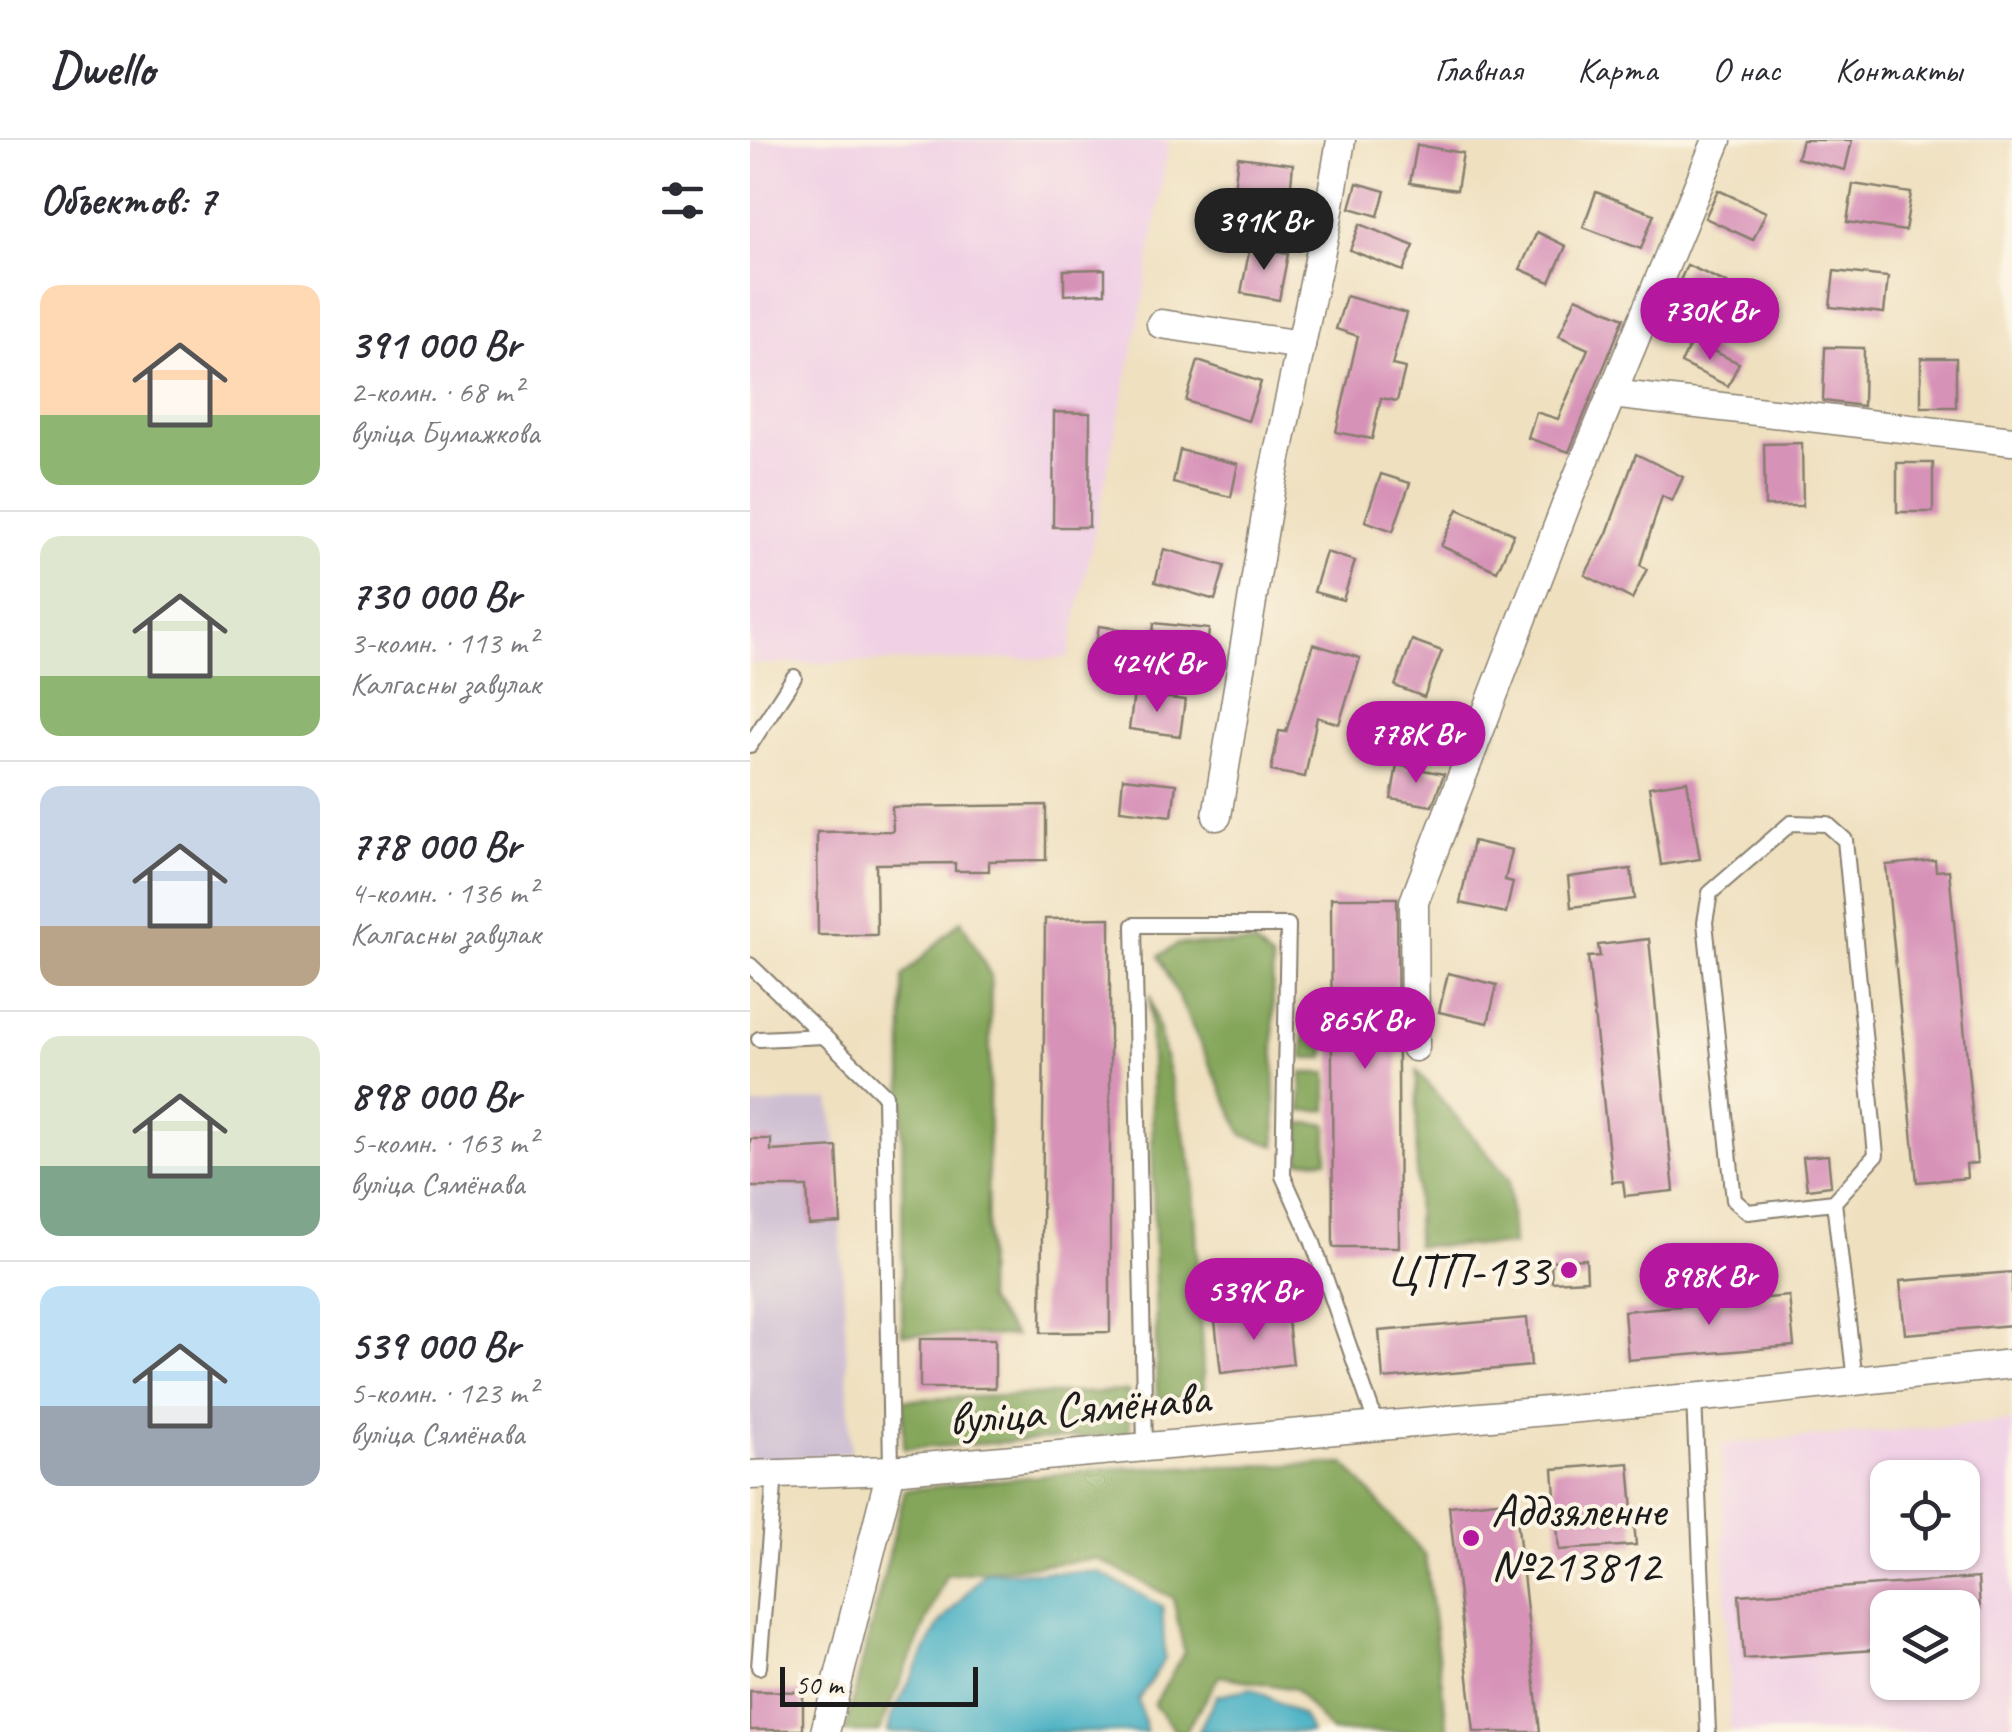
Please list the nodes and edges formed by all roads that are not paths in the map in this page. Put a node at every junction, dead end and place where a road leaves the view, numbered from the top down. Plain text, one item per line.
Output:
1 (1341, 140) edge
2 (1716, 140) edge
3 (1161, 324) dead end
4 (1301, 345) junction
5 (1612, 394) junction
6 (2012, 441) edge
7 (794, 677) dead end
8 (750, 744) edge
9 (1217, 816) dead end
10 (750, 965) edge
11 (824, 1036) junction
12 (759, 1040) dead end
13 (1414, 1047) dead end
14 (1834, 1202) junction
15 (2012, 1364) edge
16 (1855, 1382) junction
17 (1694, 1397) junction
18 (1377, 1426) junction
19 (1145, 1447) junction
20 (890, 1470) junction
21 (763, 1474) edge
22 (759, 1666) dead end
23 (824, 1732) edge
24 (1708, 1732) edge

1 - 4 street
2 - 5 street
3 - 4 street
4 - 9 street
5 - 6 street
5 - 13 street
7 - 8 lane
10 - 11 lane
11 - 12 lane
11 - 20 lane
14 - 14 lane
14 - 16 lane
15 - 16 street, вуліца Сямёнава
16 - 17 street, вуліца Сямёнава
17 - 18 street, вуліца Сямёнава
17 - 24 lane
18 - 19 street, вуліца Сямёнава
18 - 19 lane
19 - 20 street, вуліца Сямёнава
20 - 21 street, вуліца Сямёнава
20 - 23 street
21 - 22 lane

